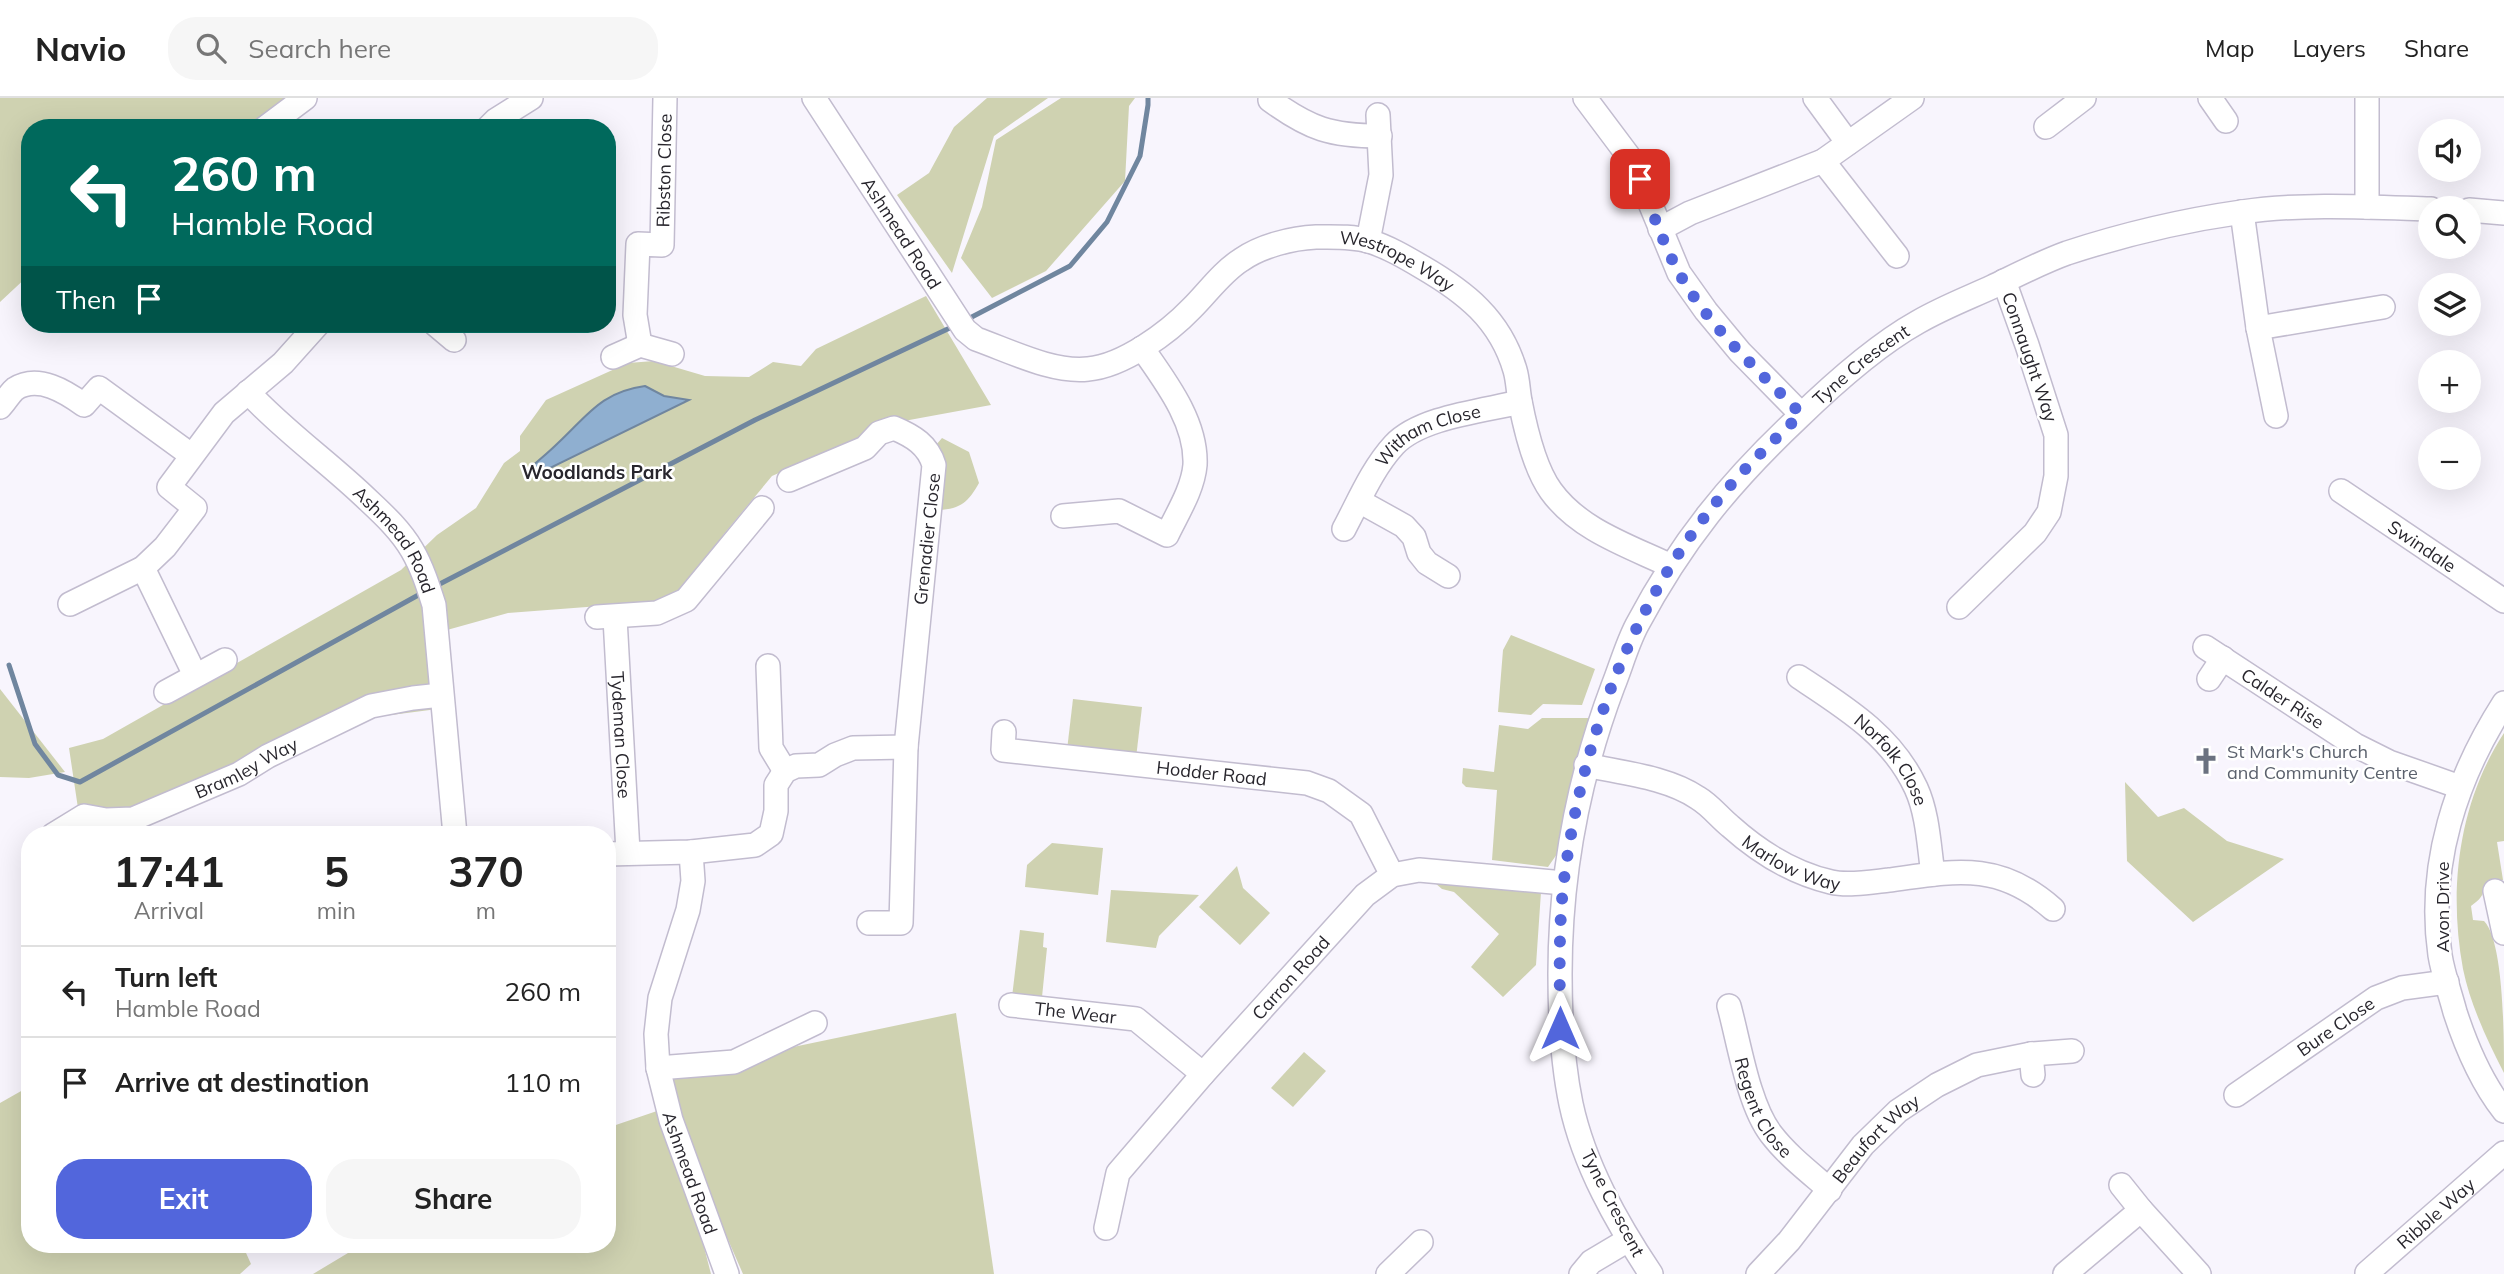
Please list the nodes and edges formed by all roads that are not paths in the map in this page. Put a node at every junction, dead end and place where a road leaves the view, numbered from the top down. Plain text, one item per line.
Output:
1 (305, 98) edge
2 (529, 98) edge
3 (665, 98) edge
4 (814, 98) edge
5 (1585, 98) edge
6 (1815, 98) edge
7 (1912, 98) edge
8 (2084, 98) edge
9 (2210, 98) edge
10 (2367, 98) edge
11 (1270, 100) dead end
12 (277, 119) edge
13 (500, 119) edge
14 (2226, 121) dead end
15 (2046, 127) dead end
16 (1848, 143) junction
17 (1824, 161) junction
18 (2367, 207) junction
19 (2418, 209) edge
20 (2481, 211) edge
21 (2242, 212) junction
22 (2504, 213) edge
23 (1660, 229) junction
24 (1368, 241) junction
25 (1897, 256) dead end
26 (2004, 281) junction
27 (2383, 307) dead end
28 (2258, 328) junction
29 (306, 333) edge
30 (446, 333) edge
31 (454, 340) dead end
32 (640, 345) junction
33 (1142, 348) junction
34 (1007, 350) joint
35 (672, 355) dead end
36 (613, 357) dead end
37 (248, 392) junction
38 (1520, 402) junction
39 (0, 407) edge
40 (1801, 414) junction
41 (2276, 416) dead end
42 (191, 455) junction
43 (789, 480) dead end
44 (2342, 491) dead end
45 (1359, 501) junction
46 (761, 508) dead end
47 (1063, 516) dead end
48 (1344, 529) dead end
49 (1671, 566) junction
50 (143, 568) junction
51 (1448, 576) dead end
52 (2504, 601) edge
53 (70, 604) dead end
54 (1959, 607) dead end
55 (225, 660) dead end
56 (768, 666) dead end
57 (195, 675) junction
58 (1799, 677) dead end
59 (2209, 679) dead end
60 (166, 692) dead end
61 (441, 695) junction
62 (2504, 703) edge
63 (1004, 732) dead end
64 (906, 747) junction
65 (1586, 765) junction
66 (785, 771) junction
67 (2460, 787) junction
68 (68, 826) edge
69 (455, 826) edge
70 (691, 852) junction
71 (618, 853) edge
72 (1933, 874) junction
73 (1392, 875) junction
74 (1564, 883) junction
75 (2495, 891) dead end
76 (2053, 909) dead end
77 (869, 923) dead end
78 (2504, 933) edge
79 (2446, 982) junction
80 (1011, 1005) dead end
81 (1729, 1006) dead end
82 (815, 1023) dead end
83 (2072, 1051) dead end
84 (658, 1068) junction
85 (1203, 1074) junction
86 (2236, 1095) dead end
87 (2504, 1111) edge
88 (2504, 1153) edge
89 (2121, 1185) dead end
90 (1830, 1189) junction
91 (2141, 1210) junction
92 (1105, 1228) dead end
93 (1628, 1240) junction
94 (1421, 1242) dead end
95 (2367, 1273) edge
96 (727, 1274) edge
97 (1388, 1274) edge
98 (1581, 1274) edge
99 (1651, 1274) edge
100 (1758, 1274) edge
101 (2066, 1274) edge
102 (2199, 1274) edge

1 - 12 street
2 - 13 street
3 - 32 street, Ribston Close
4 - 34 street, Ashmead Road
5 - 23 street
6 - 16 street
7 - 16 street
8 - 15 street
9 - 14 street
10 - 18 street
11 - 24 street
16 - 17 street
17 - 23 street
17 - 25 street
18 - 19 street, Tyne Crescent
18 - 21 street, Tyne Crescent
20 - 22 street
21 - 26 street, Tyne Crescent
21 - 28 street
23 - 40 street
24 - 33 street, Westrope Way
24 - 38 street, Westrope Way
26 - 40 street, Tyne Crescent
26 - 54 street, Connaught Way
27 - 28 street
28 - 41 street
29 - 37 street
30 - 31 street
32 - 35 street
32 - 36 street
33 - 34 street, Westrope Way
33 - 47 street
37 - 42 street
37 - 61 street, Ashmead Road
38 - 45 street, Witham Close
38 - 49 street, Westrope Way
39 - 42 street
40 - 49 street, Tyne Crescent
42 - 50 street
43 - 64 street, Grenadier Close
44 - 52 street, Swindale
45 - 48 street, Witham Close
45 - 51 street
46 - 71 street, Tydeman Close
49 - 65 street, Tyne Crescent
50 - 53 street
50 - 57 street
55 - 57 street
56 - 66 street
57 - 60 street
58 - 72 street, Norfolk Close
59 - 67 street, Calder Rise
61 - 68 street, Bramley Way
61 - 69 street, Ashmead Road
62 - 67 street, Avon Drive
63 - 73 street, Hodder Road
64 - 66 street
64 - 77 street, Grenadier Close
65 - 72 street, Marlow Way
65 - 74 street, Tyne Crescent
66 - 70 street
67 - 79 street, Avon Drive
70 - 71 street
70 - 84 street, Ashmead Road
72 - 76 street, Marlow Way
73 - 74 street, Carron Road
73 - 85 street, Carron Road
74 - 93 street, Tyne Crescent
75 - 78 street
79 - 86 street, Bure Close
79 - 87 street, Avon Drive
80 - 85 street, The Wear
81 - 90 street, Regent Close
82 - 84 street
83 - 90 street, Beaufort Way
84 - 96 street, Ashmead Road
85 - 92 street, Carron Road
88 - 95 street, Ribble Way
89 - 91 street
90 - 100 street, Beaufort Way
91 - 101 street
91 - 102 street
93 - 98 street
93 - 99 street, Tyne Crescent
94 - 97 street

